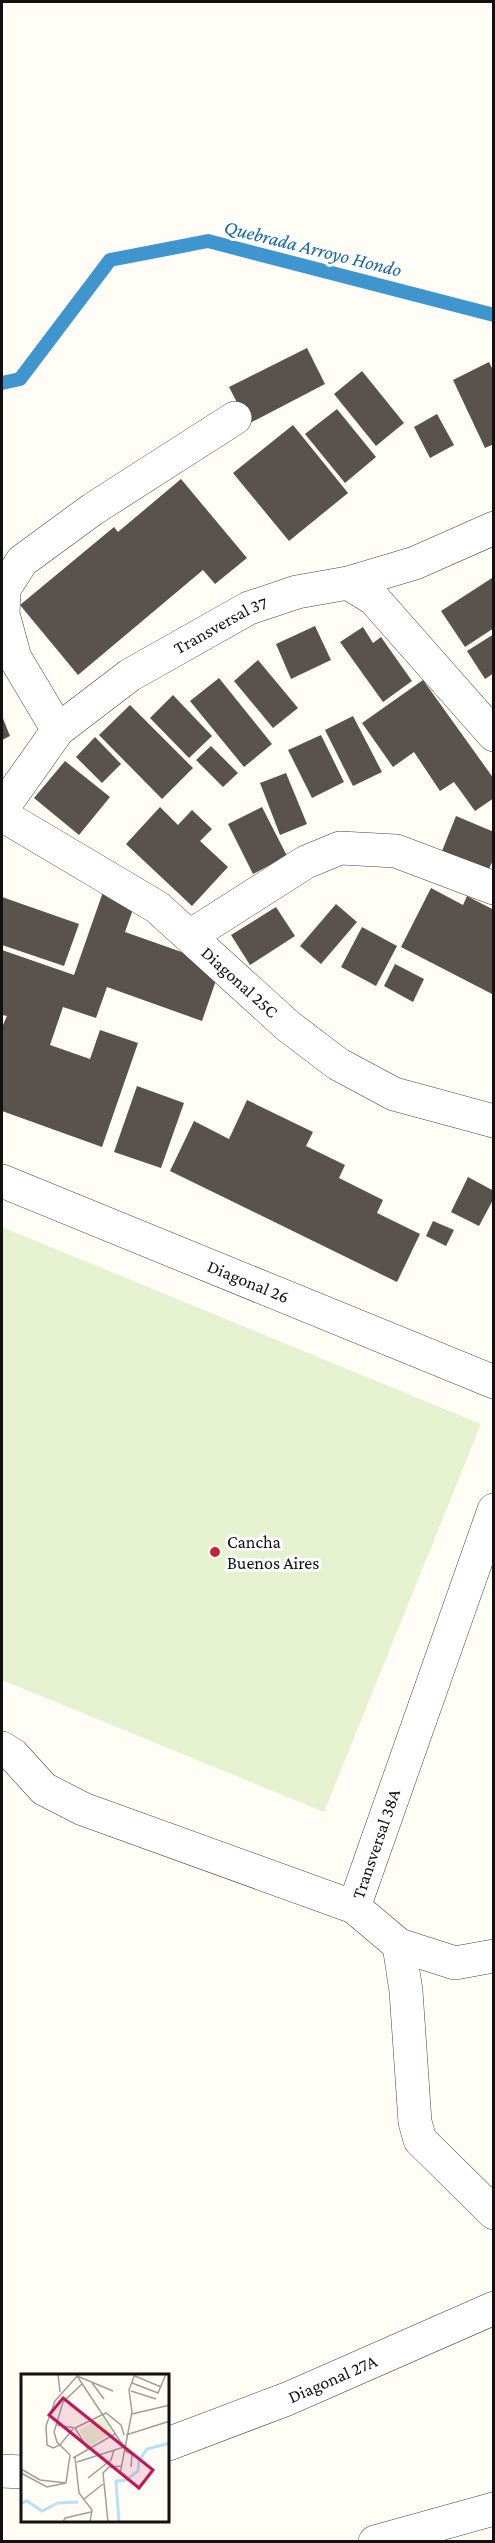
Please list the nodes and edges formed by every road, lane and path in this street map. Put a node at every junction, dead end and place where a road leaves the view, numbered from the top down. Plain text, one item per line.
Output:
1 (235, 418) dead end
2 (494, 528) edge
3 (348, 583) junction
4 (487, 716) edge
5 (58, 730) junction
6 (2, 809) edge
7 (2, 815) edge
8 (494, 888) edge
9 (190, 936) junction
10 (494, 1121) edge
11 (2, 1181) edge
12 (494, 1382) edge
13 (494, 1510) edge
14 (2, 1748) edge
15 (354, 1907) junction
16 (399, 1945) junction
17 (494, 1956) edge
18 (494, 2213) edge
19 (494, 2308) edge
20 (170, 2443) edge
21 (2, 2471) edge
22 (21, 2472) edge
23 (494, 2510) edge
24 (375, 2541) edge

1 - 5 street
2 - 3 street, Transversal 37
3 - 4 street
3 - 5 street, Transversal 37
5 - 6 street, Transversal 37
7 - 9 street, Diagonal 25C
8 - 9 street
9 - 10 street, Diagonal 25C
11 - 12 street, Diagonal 26
13 - 15 street, Transversal 38A
14 - 15 street
15 - 16 street, Transversal 38A
16 - 17 street
16 - 18 street
19 - 20 street, Diagonal 27A
21 - 22 street
23 - 24 street

